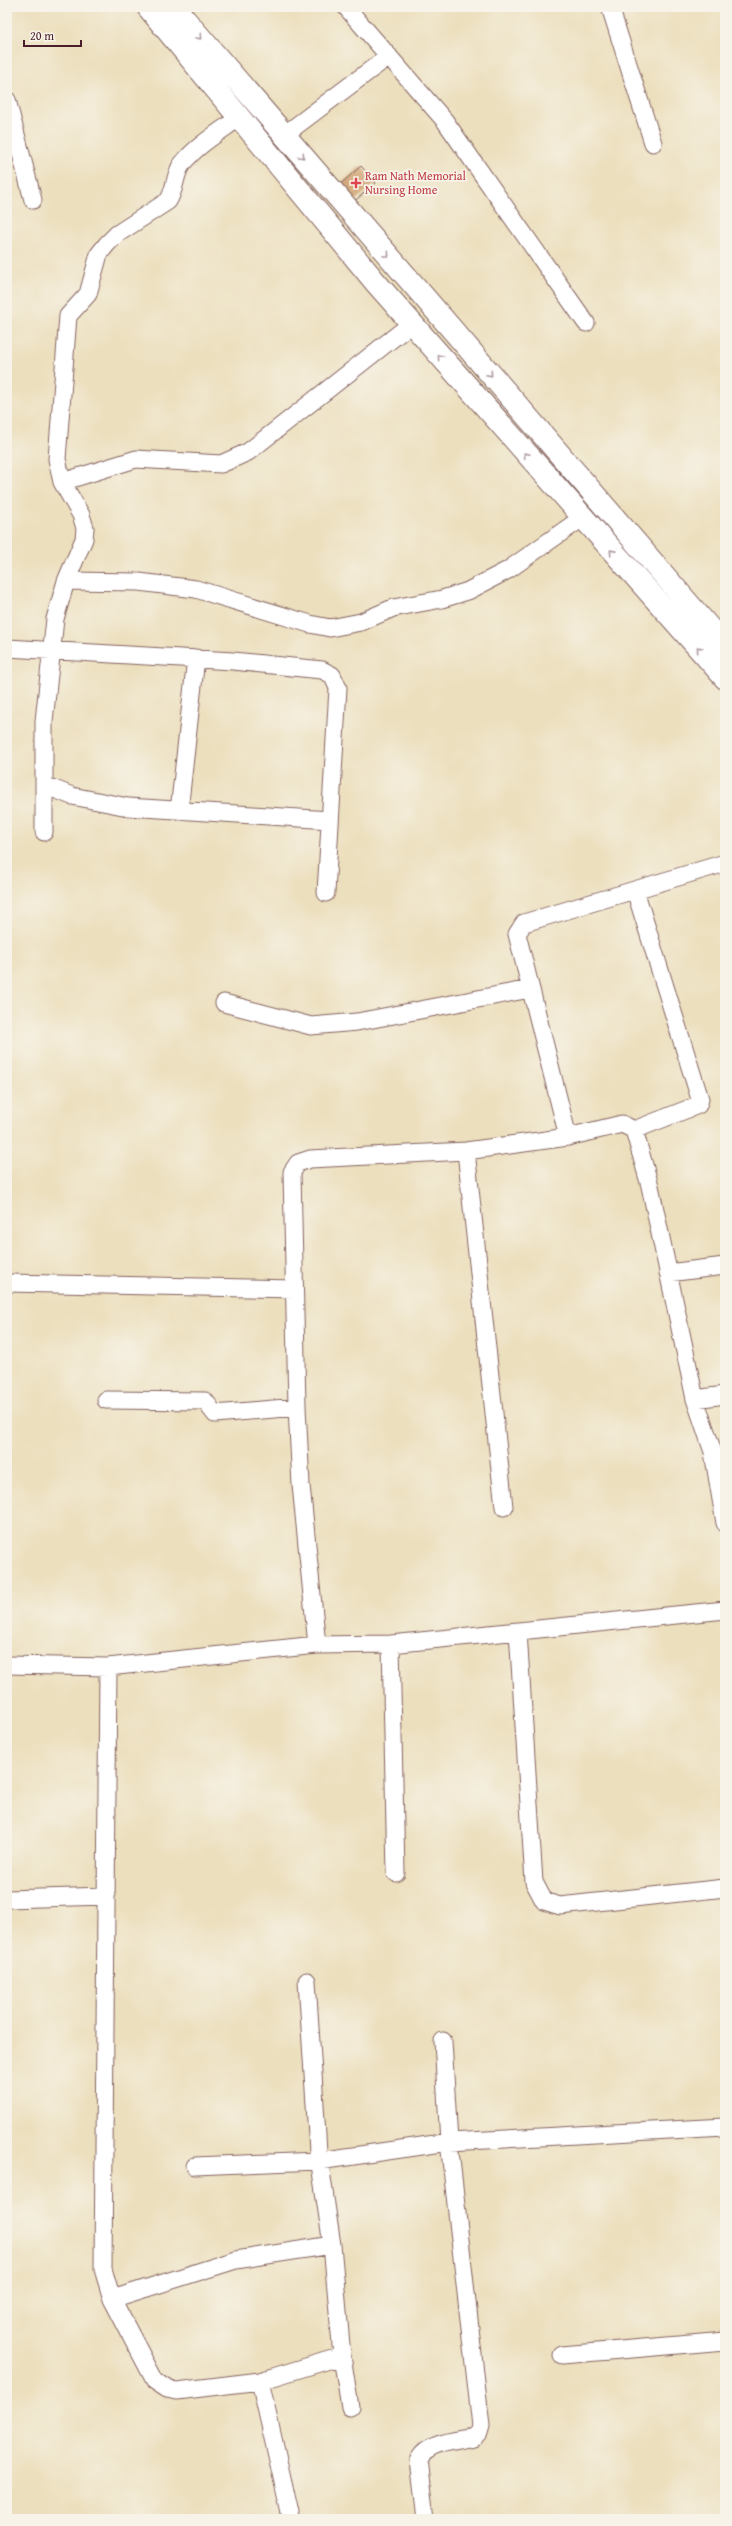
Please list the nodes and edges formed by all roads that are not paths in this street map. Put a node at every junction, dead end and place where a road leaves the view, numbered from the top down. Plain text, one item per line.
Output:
1 (148, 7) edge
2 (346, 7) edge
3 (610, 7) edge
4 (176, 8) edge
5 (389, 56) junction
6 (7, 100) edge
7 (240, 117) junction
8 (284, 135) junction
9 (653, 143) dead end
10 (33, 200) dead end
11 (586, 323) dead end
12 (411, 324) junction
13 (62, 482) junction
14 (582, 518) junction
15 (66, 581) junction
16 (725, 646) edge
17 (7, 648) edge
18 (51, 650) junction
19 (196, 658) junction
20 (725, 678) edge
21 (44, 785) junction
22 (180, 811) junction
23 (330, 820) junction
24 (44, 832) dead end
25 (725, 863) edge
26 (635, 890) junction
27 (326, 893) dead end
28 (530, 989) junction
29 (224, 1003) dead end
30 (634, 1130) junction
31 (568, 1137) junction
32 (466, 1151) junction
33 (725, 1266) edge
34 (668, 1273) junction
35 (7, 1283) edge
36 (294, 1288) junction
37 (725, 1395) edge
38 (695, 1399) junction
39 (106, 1400) dead end
40 (296, 1407) junction
41 (504, 1508) dead end
42 (725, 1523) edge
43 (725, 1610) edge
44 (518, 1632) junction
45 (391, 1644) junction
46 (317, 1645) junction
47 (7, 1665) edge
48 (108, 1667) junction
49 (396, 1872) dead end
50 (725, 1888) edge
51 (106, 1896) junction
52 (7, 1899) edge
53 (307, 1982) dead end
54 (443, 2041) dead end
55 (725, 2127) edge
56 (449, 2142) junction
57 (319, 2161) junction
58 (195, 2166) dead end
59 (332, 2245) junction
60 (112, 2299) junction
61 (725, 2341) edge
62 (562, 2355) dead end
63 (342, 2356) junction
64 (260, 2381) junction
65 (350, 2406) dead end
66 (290, 2514) dead end
67 (426, 2519) edge

1 - 7 street
2 - 5 street
3 - 9 street
4 -> 8 street
5 - 8 street
5 - 11 street
6 - 10 street
7 - 12 street
7 - 13 street
8 -> 16 street
12 - 13 street
14 -> 12 street
13 - 15 street
14 - 15 street
20 -> 14 street
15 - 18 street
17 - 18 street
18 - 19 street
18 - 21 street
19 - 22 street
19 - 23 street
21 - 22 street
21 - 24 street
22 - 23 street
23 - 27 street
25 - 26 street
26 - 28 street
26 - 30 street
28 - 29 street
28 - 31 street
30 - 31 street
30 - 34 street
31 - 32 street
32 - 36 street
32 - 41 street
33 - 34 street
34 - 38 street
35 - 36 street
36 - 40 street
37 - 38 street
38 - 42 street
39 - 40 street
40 - 46 street
43 - 44 street
44 - 45 street
44 - 50 street
45 - 46 street
45 - 49 street
46 - 48 street
47 - 48 street
48 - 51 street
51 - 52 street
51 - 60 street
53 - 57 street
54 - 56 street
55 - 56 street
56 - 57 street
56 - 67 street
57 - 58 street
57 - 59 street
59 - 60 street
59 - 63 street
60 - 64 street
61 - 62 street
63 - 64 street
63 - 65 street
64 - 66 street

